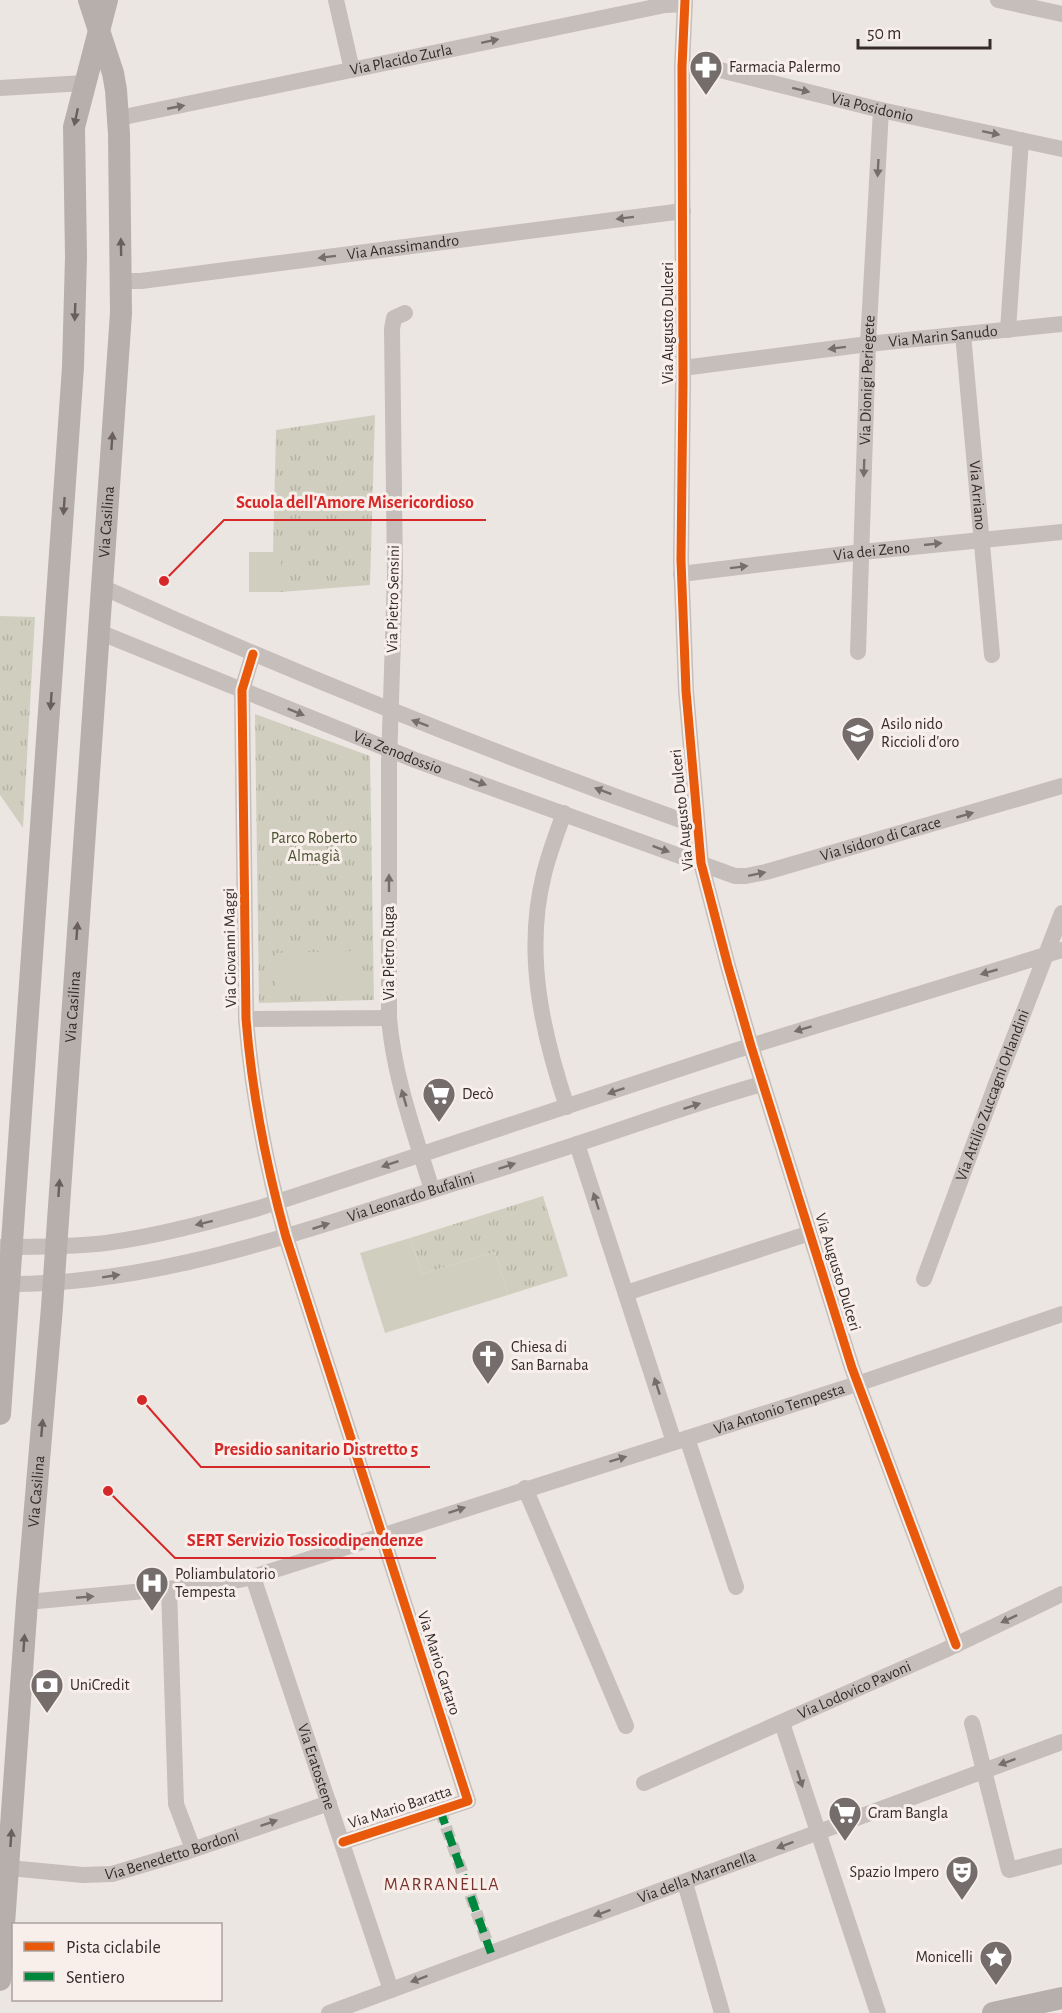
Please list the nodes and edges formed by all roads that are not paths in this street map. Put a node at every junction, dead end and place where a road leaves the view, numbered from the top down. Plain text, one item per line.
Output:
1 (89, 0) edge
2 (107, 0) edge
3 (336, 0) edge
4 (998, 0) edge
5 (685, 2) edge
6 (1062, 14) edge
7 (99, 34) junction
8 (682, 67) junction
9 (352, 70) junction
10 (84, 83) junction
11 (0, 88) edge
12 (881, 110) junction
13 (119, 118) junction
14 (1022, 140) junction
15 (1062, 148) edge
16 (683, 211) junction
17 (121, 282) junction
18 (405, 313) dead end
19 (1062, 324) edge
20 (1008, 330) junction
21 (963, 334) junction
22 (868, 344) junction
23 (683, 368) junction
24 (1062, 532) edge
25 (981, 539) junction
26 (862, 552) junction
27 (681, 574) junction
28 (102, 587) junction
29 (99, 632) junction
30 (858, 652) dead end
31 (253, 654) junction
32 (992, 655) dead end
33 (242, 690) junction
34 (392, 712) junction
35 (389, 749) junction
36 (1062, 786) edge
37 (564, 813) junction
38 (697, 826) junction
39 (701, 863) junction
40 (1062, 913) edge
41 (1062, 950) edge
42 (1046, 955) junction
43 (389, 1018) junction
44 (246, 1019) junction
45 (751, 1046) junction
46 (762, 1084) junction
47 (567, 1107) junction
48 (578, 1144) junction
49 (421, 1154) junction
50 (432, 1190) junction
51 (277, 1202) junction
52 (810, 1233) junction
53 (286, 1237) junction
54 (5, 1247) edge
55 (55, 1247) junction
56 (924, 1279) dead end
57 (53, 1284) junction
58 (5, 1285) edge
59 (626, 1293) junction
60 (1062, 1314) edge
61 (857, 1384) junction
62 (0, 1414) edge
63 (680, 1440) junction
64 (525, 1488) junction
65 (383, 1534) junction
66 (253, 1576) junction
67 (736, 1587) dead end
68 (169, 1589) junction
69 (1062, 1594) edge
70 (27, 1602) junction
71 (956, 1645) junction
72 (782, 1723) junction
73 (972, 1723) dead end
74 (626, 1726) dead end
75 (1062, 1742) edge
76 (984, 1770) junction
77 (644, 1783) dead end
78 (468, 1801) joint
79 (329, 1803) junction
80 (818, 1833) junction
81 (343, 1842) junction
82 (193, 1849) junction
83 (1062, 1856) edge
84 (9, 1868) junction
85 (686, 1882) junction
86 (0, 1980) edge
87 (391, 1990) junction
88 (1057, 2003) edge
89 (329, 2013) edge
90 (722, 2013) edge
91 (878, 2013) edge
92 (993, 2013) edge

1 - 7 main road, Via Casilina
2 - 7 main road
3 - 9 street
4 - 6 street
5 - 8 street, Via Augusto Dulceri
9 -> 5 street, Via Placido Zurla
7 - 10 main road
7 - 13 main road, Via Casilina
8 -> 12 street, Via Posidonio
8 - 16 street, Via Augusto Dulceri
13 -> 9 street, Via Placido Zurla
10 - 11 street
10 -> 54 main road
12 -> 14 street, Via Posidonio
12 -> 22 street, Via Dionigi Periegete
17 -> 13 main road, Via Casilina
14 - 15 street, Via Posidonio
14 - 20 street
16 -> 17 street, Via Anassimandro
16 - 23 street, Via Augusto Dulceri
28 -> 17 main road, Via Casilina
18 - 34 street, Via Pietro Sensini
19 - 20 street, Via Marin Sanudo
20 - 21 street, Via Marin Sanudo
21 - 22 street, Via Marin Sanudo
21 - 25 street, Via Arriano
22 -> 23 street, Via Marin Sanudo
22 -> 26 street, Via Dionigi Periegete
23 - 27 street, Via Augusto Dulceri
24 - 25 street, Via dei Zeno
26 -> 25 street, Via dei Zeno
25 - 32 street, Via Arriano
27 -> 26 street, Via dei Zeno
26 - 30 street, Via Dionigi Periegete
27 - 38 street, Via Augusto Dulceri
28 - 29 main road, Via Casilina
28 - 31 street
29 - 33 street, Via Zenodossio
55 -> 29 main road, Via Casilina
31 - 33 street, Via Giovanni Maggi
31 - 34 street
33 -> 35 street, Via Zenodossio
33 - 44 street, Via Giovanni Maggi
34 - 35 street, Via Pietro Sensini
38 -> 34 street
35 -> 37 street, Via Zenodossio
43 -> 35 street, Via Pietro Ruga
39 -> 36 street, Via Isidoro di Carace
37 -> 39 street, Via Zenodossio
37 - 47 street
38 - 39 street, Via Augusto Dulceri
39 - 45 street, Via Augusto Dulceri
40 - 42 street, Via Attilio Zuccagni Orlandini
41 - 42 street
42 -> 45 street
42 - 56 street, Via Attilio Zuccagni Orlandini
43 - 44 street
49 -> 43 street, Via Pietro Ruga
44 - 51 street, Via Giovanni Maggi
45 - 46 street, Via Augusto Dulceri
45 -> 47 street
48 -> 46 street, Via Leonardo Bufalini
46 - 52 street, Via Augusto Dulceri
47 - 49 street
50 -> 48 street, Via Leonardo Bufalini
59 -> 48 street
49 - 50 street, Via Pietro Ruga
49 -> 51 street
53 -> 50 street, Via Leonardo Bufalini
51 - 53 street, Via Giovanni Maggi
51 -> 55 street
52 - 59 street
52 - 61 street, Via Augusto Dulceri
57 -> 53 street, Via Leonardo Bufalini
53 - 65 street
54 - 55 street
54 - 58 main road
55 - 57 main road, Via Casilina
57 - 58 street, Via Leonardo Bufalini
70 -> 57 main road, Via Casilina
58 - 62 main road
63 -> 59 street
60 - 61 street, Via Antonio Tempesta
61 - 63 street, Via Antonio Tempesta
61 - 71 street, Via Augusto Dulceri
64 -> 63 street, Via Antonio Tempesta
63 - 67 street
65 -> 64 street, Via Antonio Tempesta
64 - 74 street
65 - 66 street
65 - 78 street, Via Mario Cartaro
66 - 68 street
66 - 79 street, Via Eratostene
70 -> 68 street
68 - 82 street
69 -> 71 street, Via Lodovico Pavoni
84 -> 70 main road, Via Casilina
71 - 72 street, Via Lodovico Pavoni
72 - 77 street, Via Lodovico Pavoni
72 -> 80 street
73 - 76 street
75 -> 76 street, Via della Marranella
76 - 80 street, Via della Marranella
76 - 83 street
78 - 81 street, Via Mario Baratta
79 - 81 street, Via Eratostene
82 -> 79 street, Via Benedetto Bordoni
80 -> 85 street, Via della Marranella
80 - 91 street
81 - 87 street, Via Eratostene
82 - 84 street, Via Benedetto Bordoni
84 - 86 main road, Via Casilina
85 -> 87 street, Via della Marranella
85 - 90 street
87 - 89 street, Via della Marranella
88 - 92 main road

